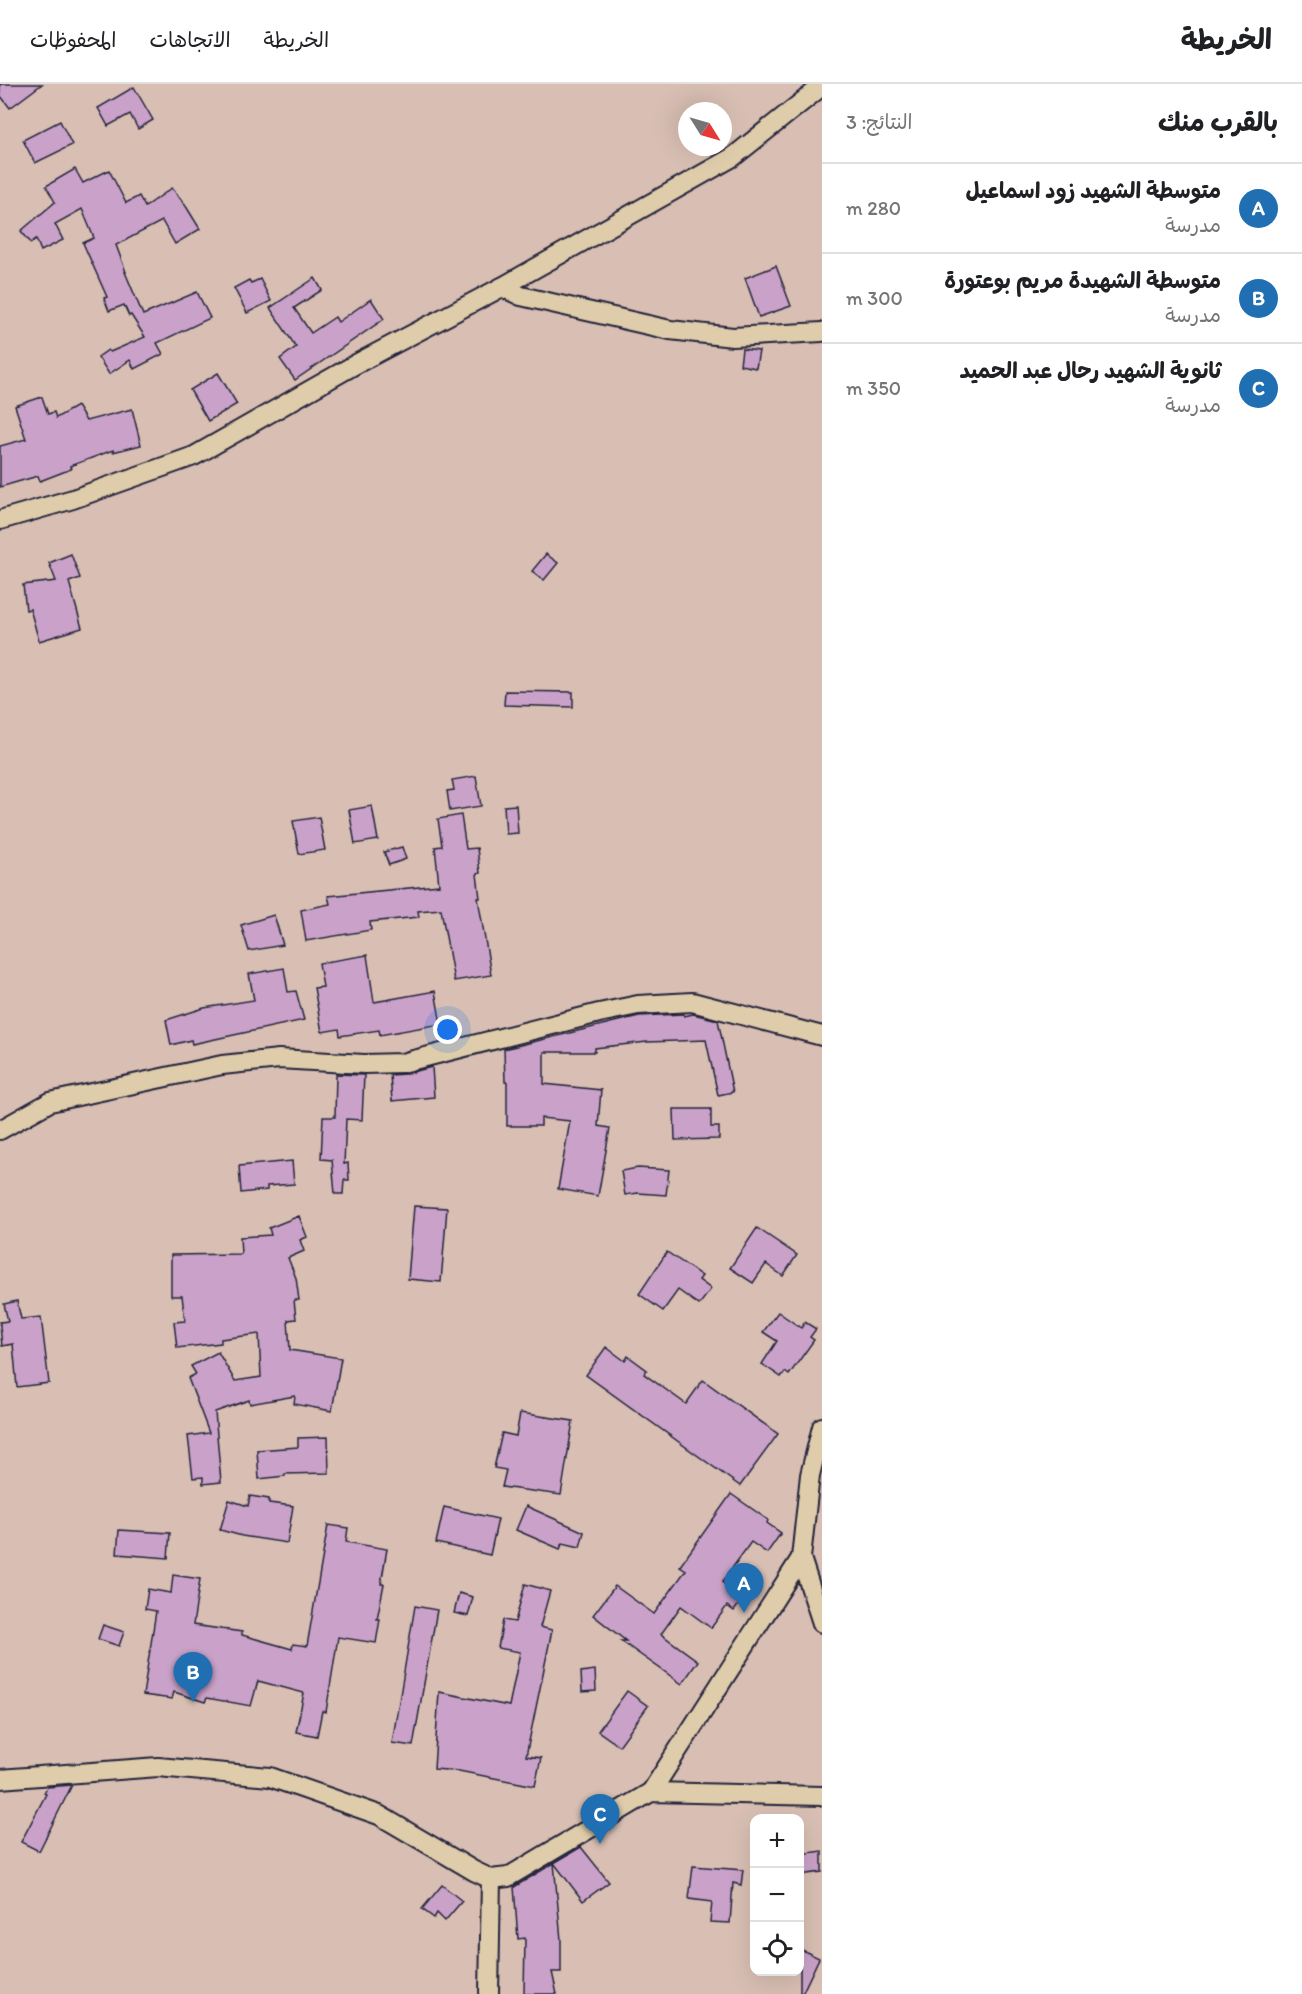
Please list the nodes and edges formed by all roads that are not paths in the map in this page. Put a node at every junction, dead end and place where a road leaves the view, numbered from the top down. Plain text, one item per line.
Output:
1 (822, 86) edge
2 (502, 287) junction
3 (822, 332) edge
4 (0, 520) edge
5 (822, 1036) edge
6 (0, 1130) edge
7 (822, 1427) edge
8 (801, 1558) junction
9 (822, 1623) edge
10 (0, 1779) edge
11 (651, 1792) junction
12 (822, 1796) edge
13 (491, 1879) junction
14 (489, 1994) edge

1 - 2 street
2 - 3 street
2 - 4 street
5 - 6 street
7 - 8 street
8 - 9 street
8 - 11 street
10 - 13 street
11 - 12 street
11 - 13 street
13 - 14 street

